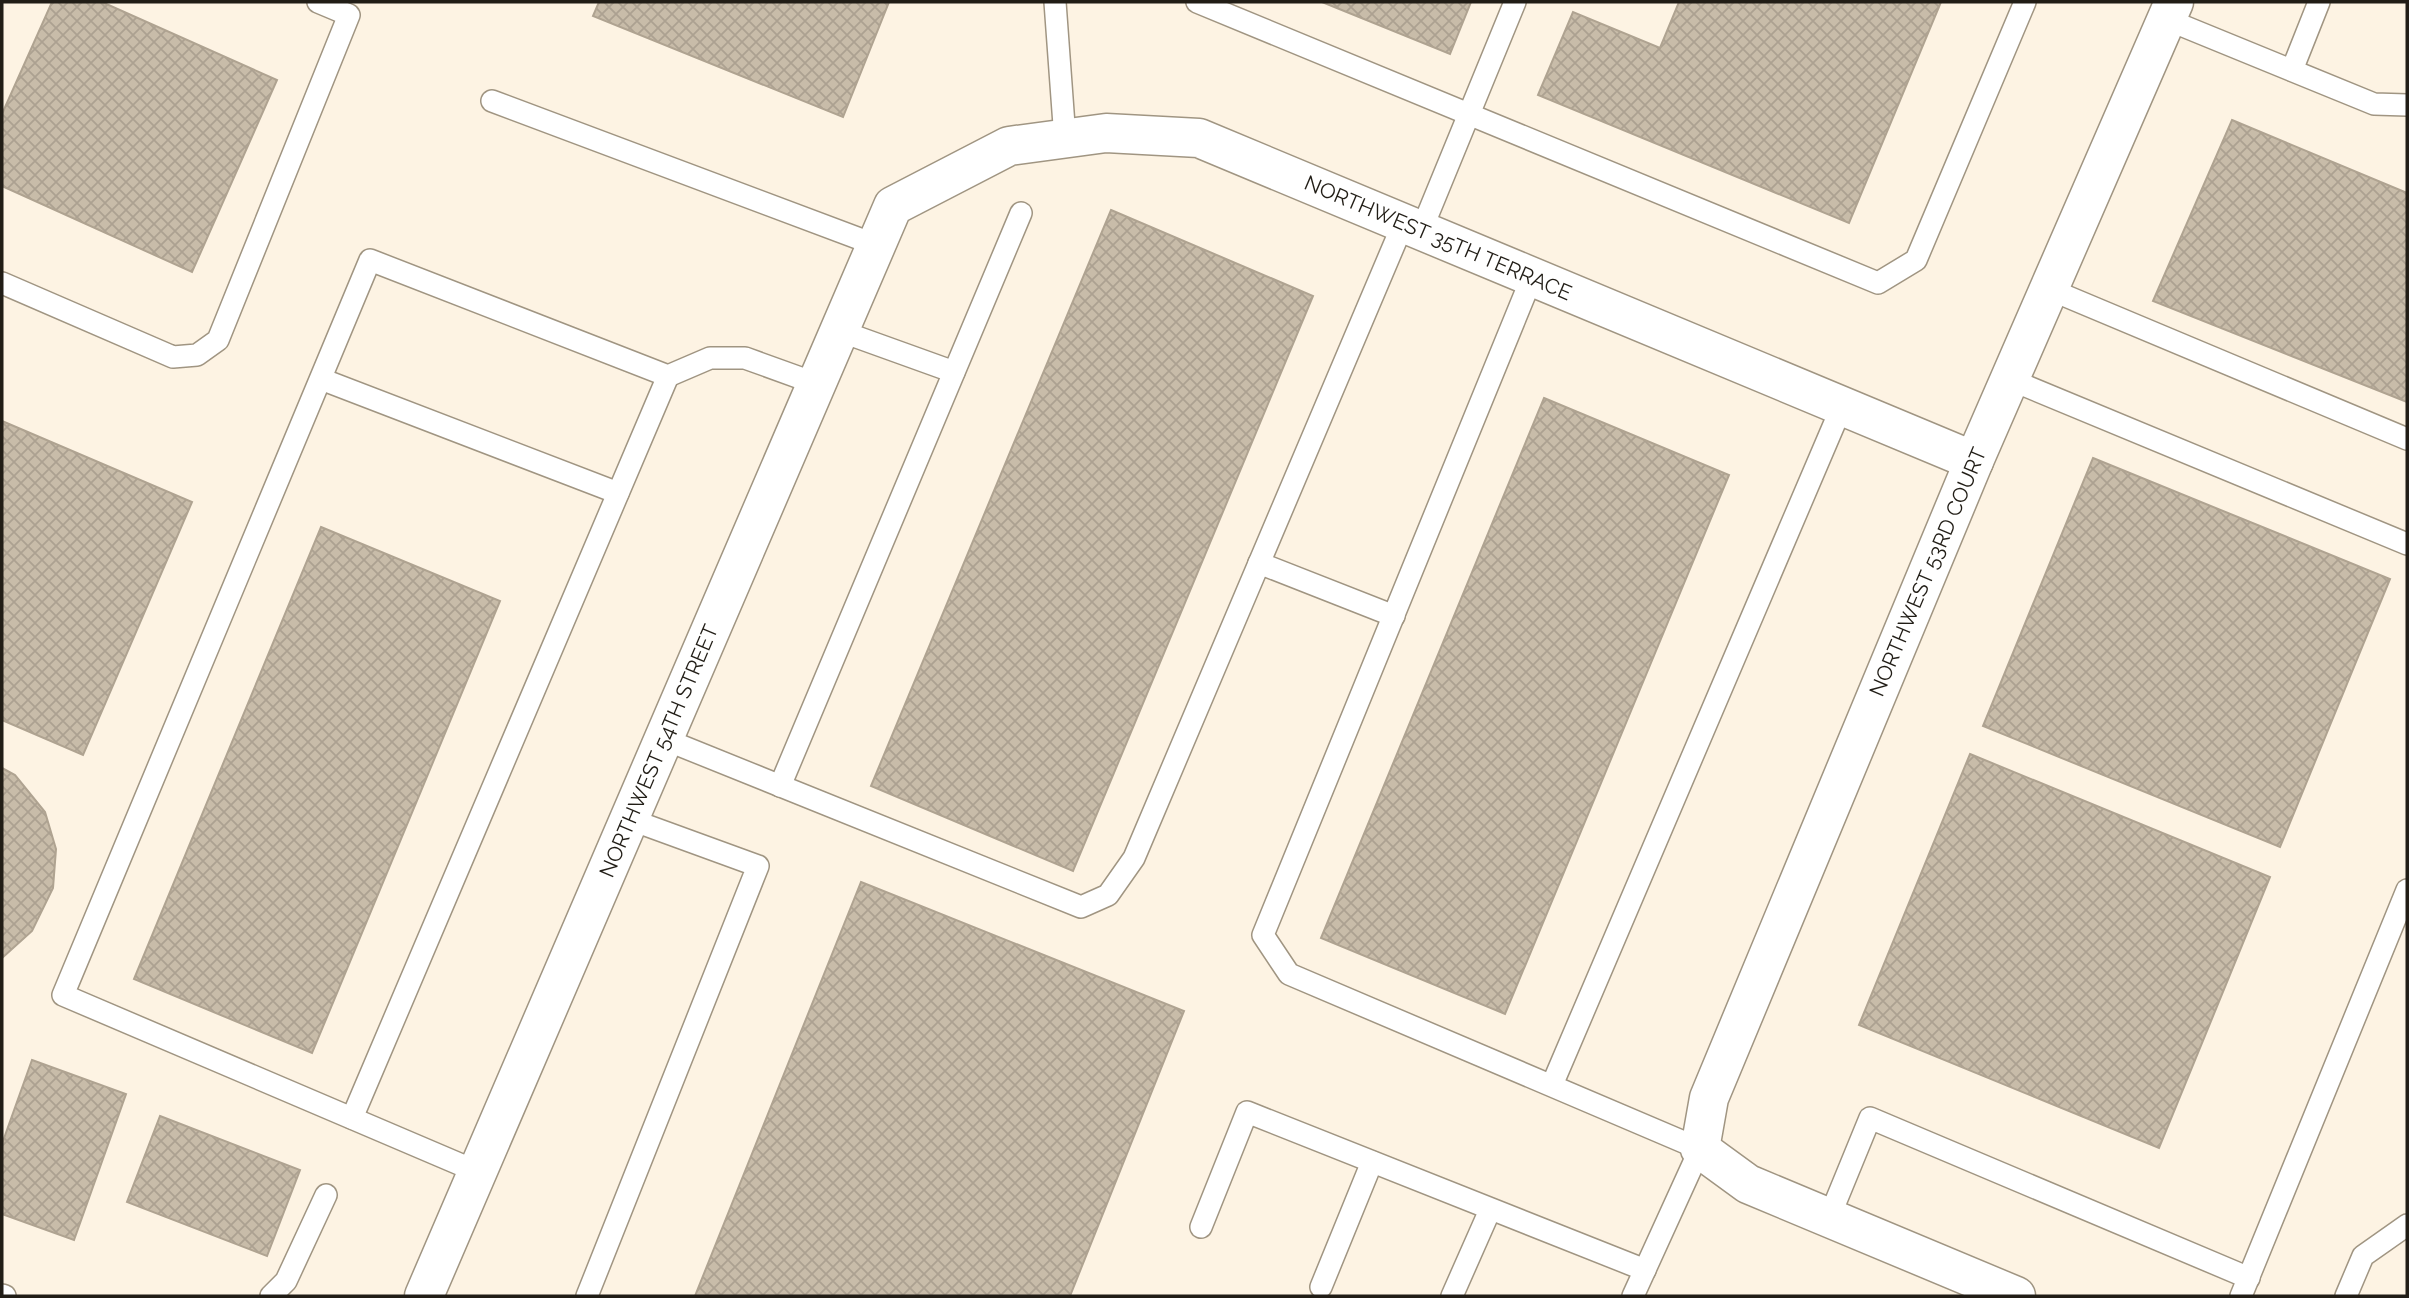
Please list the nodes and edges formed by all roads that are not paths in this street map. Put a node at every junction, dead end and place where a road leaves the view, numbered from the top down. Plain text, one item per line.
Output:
1 (318, 2) edge
2 (1055, 2) edge
3 (1198, 2) edge
4 (1516, 2) edge
5 (2025, 2) edge
6 (2319, 2) edge
7 (356, 8) edge
8 (2170, 10) edge
9 (2292, 70) junction
10 (492, 101) dead end
11 (2407, 105) edge
12 (1469, 114) junction
13 (1065, 139) junction
14 (893, 206) joint
15 (1021, 213) dead end
16 (1412, 227) junction
17 (876, 245) junction
18 (1532, 277) junction
19 (2, 283) edge
20 (2049, 289) junction
21 (840, 331) junction
22 (954, 372) junction
23 (668, 376) junction
24 (321, 379) junction
25 (2009, 379) junction
26 (817, 384) junction
27 (1842, 406) junction
28 (2407, 439) edge
29 (1974, 461) junction
30 (618, 493) junction
31 (2407, 544) edge
32 (1259, 564) junction
33 (1394, 617) junction
34 (664, 739) junction
35 (780, 786) junction
36 (629, 819) junction
37 (2407, 891) edge
38 (1552, 1086) junction
39 (352, 1118) junction
40 (1700, 1149) junction
41 (1372, 1162) junction
42 (478, 1172) junction
43 (327, 1195) dead end
44 (1490, 1210) junction
45 (1829, 1218) junction
46 (2407, 1225) edge
47 (1201, 1227) dead end
48 (1645, 1270) junction
49 (1321, 1287) dead end
50 (2245, 1287) edge
51 (271, 1296) edge
52 (424, 1296) edge
53 (587, 1296) edge
54 (1452, 1296) edge
55 (1633, 1296) edge
56 (2016, 1296) edge
57 (2346, 1296) edge

1 - 7 lane
2 - 13 lane
3 - 12 lane
4 - 12 lane
5 - 12 lane
6 - 9 lane
7 - 19 lane
8 - 9 lane
8 - 20 street, NORTHWEST 53RD COURT
9 - 11 lane
10 - 17 lane
12 - 16 lane
13 - 14 street, NORTHWEST 35TH TERRACE
13 - 16 street, NORTHWEST 35TH TERRACE
14 - 17 street, NORTHWEST 54TH STREET
15 - 22 lane
16 - 18 street, NORTHWEST 35TH TERRACE
16 - 32 lane
17 - 21 street, NORTHWEST 54TH STREET
18 - 27 street, NORTHWEST 35TH TERRACE
18 - 33 lane
20 - 25 street, NORTHWEST 53RD COURT
20 - 28 lane
21 - 22 lane
21 - 26 street, NORTHWEST 54TH STREET
22 - 35 lane
23 - 24 lane
23 - 26 lane
23 - 30 lane
24 - 30 lane
24 - 39 lane
25 - 29 street, NORTHWEST 53RD COURT
25 - 31 lane
26 - 34 street, NORTHWEST 54TH STREET
27 - 29 street, NORTHWEST 35TH TERRACE
27 - 38 lane
29 - 40 street, NORTHWEST 53RD COURT
30 - 39 lane
32 - 33 lane
32 - 35 lane
33 - 38 lane
34 - 35 lane
34 - 36 street, NORTHWEST 54TH STREET
36 - 42 street, NORTHWEST 54TH STREET
36 - 53 lane
37 - 50 lane
38 - 40 lane
39 - 42 lane
40 - 45 street
40 - 48 lane
41 - 44 lane
41 - 47 lane
41 - 49 lane
42 - 52 street, NORTHWEST 54TH STREET
43 - 51 lane
44 - 48 lane
44 - 54 lane
45 - 50 lane
45 - 56 street
46 - 57 lane
48 - 55 lane

